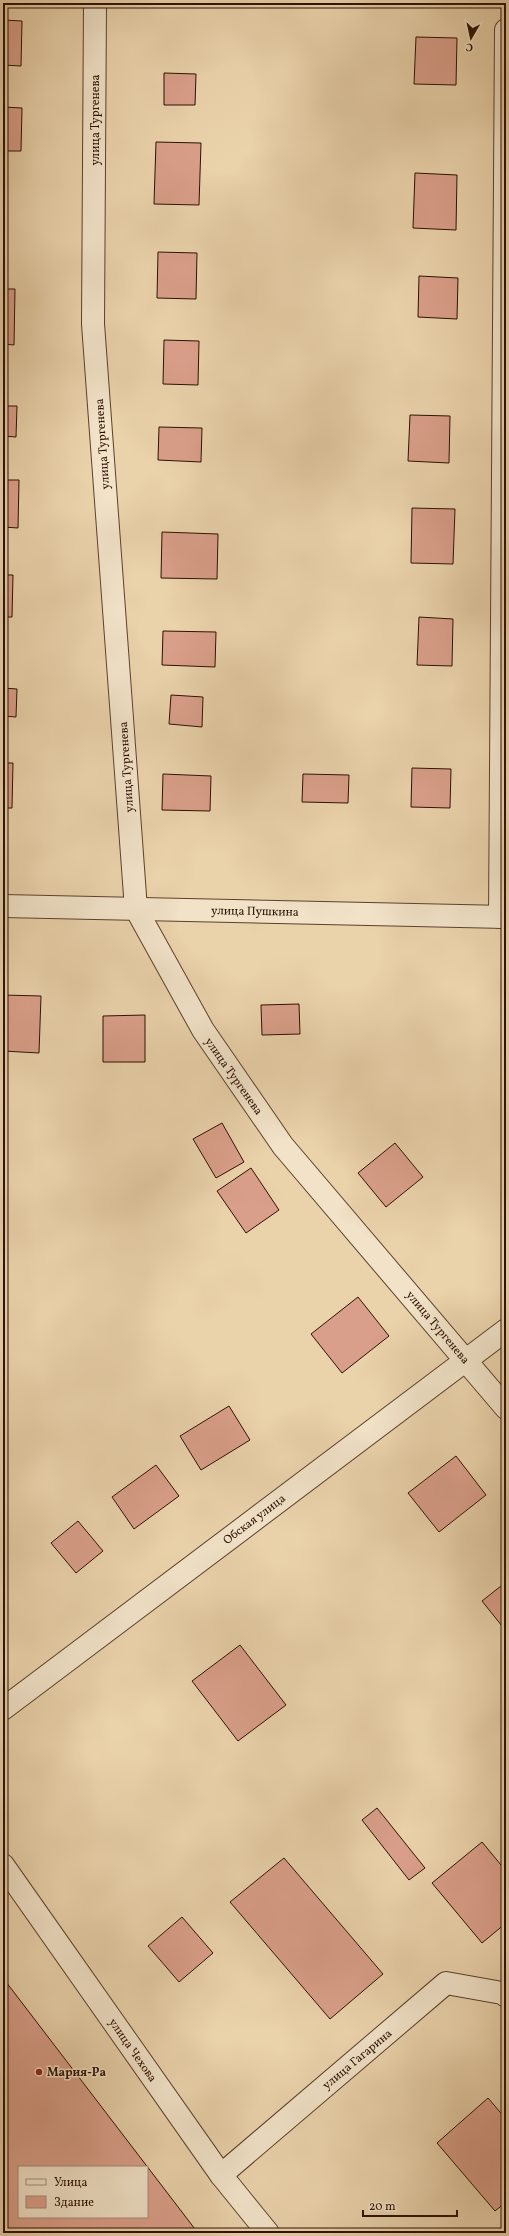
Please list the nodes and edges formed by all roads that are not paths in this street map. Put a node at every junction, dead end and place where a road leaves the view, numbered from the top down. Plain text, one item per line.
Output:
1 (95, 3) edge
2 (506, 30) edge
3 (3, 906) edge
4 (136, 909) junction
5 (503, 917) edge
6 (506, 1330) edge
7 (465, 1360) junction
8 (506, 1408) edge
9 (3, 1709) edge
10 (3, 1865) edge
11 (506, 1996) edge
12 (221, 2175) junction
13 (268, 2233) edge

1 - 4 street, улица Тургенева
2 - 5 street
3 - 4 street, улица Пушкина
4 - 5 street, улица Пушкина
4 - 7 street, улица Тургенева
6 - 7 street, Обская улица
7 - 8 street, улица Тургенева
7 - 9 street, Обская улица
10 - 12 street, улица Чехова
11 - 12 street, улица Гагарина
12 - 13 street, улица Чехова

